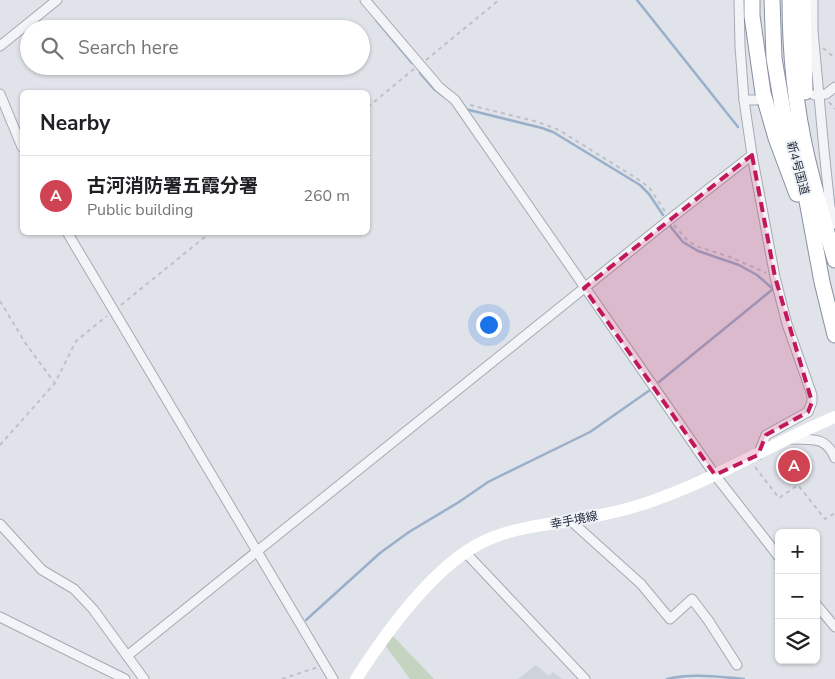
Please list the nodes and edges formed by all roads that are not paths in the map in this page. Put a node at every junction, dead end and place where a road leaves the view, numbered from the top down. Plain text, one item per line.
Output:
1 (58, 0) edge
2 (365, 0) edge
3 (739, 0) edge
4 (752, 0) edge
5 (772, 0) edge
6 (790, 0) edge
7 (804, 0) edge
8 (813, 0) edge
9 (33, 20) edge
10 (20, 30) edge
11 (0, 46) edge
12 (835, 87) edge
13 (0, 94) edge
14 (815, 95) junction
15 (744, 100) junction
16 (756, 100) dead end
17 (20, 142) edge
18 (752, 155) junction
19 (819, 203) junction
20 (835, 224) edge
21 (69, 235) edge
22 (815, 242) junction
23 (835, 260) edge
24 (584, 288) junction
25 (835, 335) edge
26 (835, 417) edge
27 (787, 439) junction
28 (753, 457) junction
29 (835, 458) edge
30 (714, 475) junction
31 (571, 521) junction
32 (0, 524) edge
33 (258, 552) junction
34 (465, 552) junction
35 (775, 552) edge
36 (820, 609) edge
37 (0, 618) edge
38 (835, 627) edge
39 (127, 656) junction
40 (737, 665) dead end
41 (125, 679) edge
42 (144, 679) edge
43 (332, 679) edge
44 (356, 679) edge
45 (584, 679) edge

1 - 9 street
2 - 24 street
3 - 15 street
4 - 22 highway
5 - 22 highway, 新4号国道
6 - 19 highway, 新4号国道
7 - 19 highway
8 - 14 street
10 - 11 street
12 - 14 street
13 - 17 street
14 - 20 street
15 - 16 street
15 - 18 street
18 - 24 street
18 - 28 street
19 - 23 highway, 新4号国道
21 - 33 street
22 - 25 highway, 新4号国道
24 - 30 street
24 - 33 street
26 - 27 main road, 幸手境線
27 - 28 main road, 幸手境線
27 - 29 street
28 - 30 main road, 幸手境線
30 - 31 main road, 幸手境線
30 - 35 street
31 - 34 main road, 幸手境線
31 - 40 street
32 - 39 street
33 - 39 street
33 - 43 street
34 - 44 main road, 幸手境線
34 - 45 street
36 - 38 street
37 - 41 street
39 - 42 street

